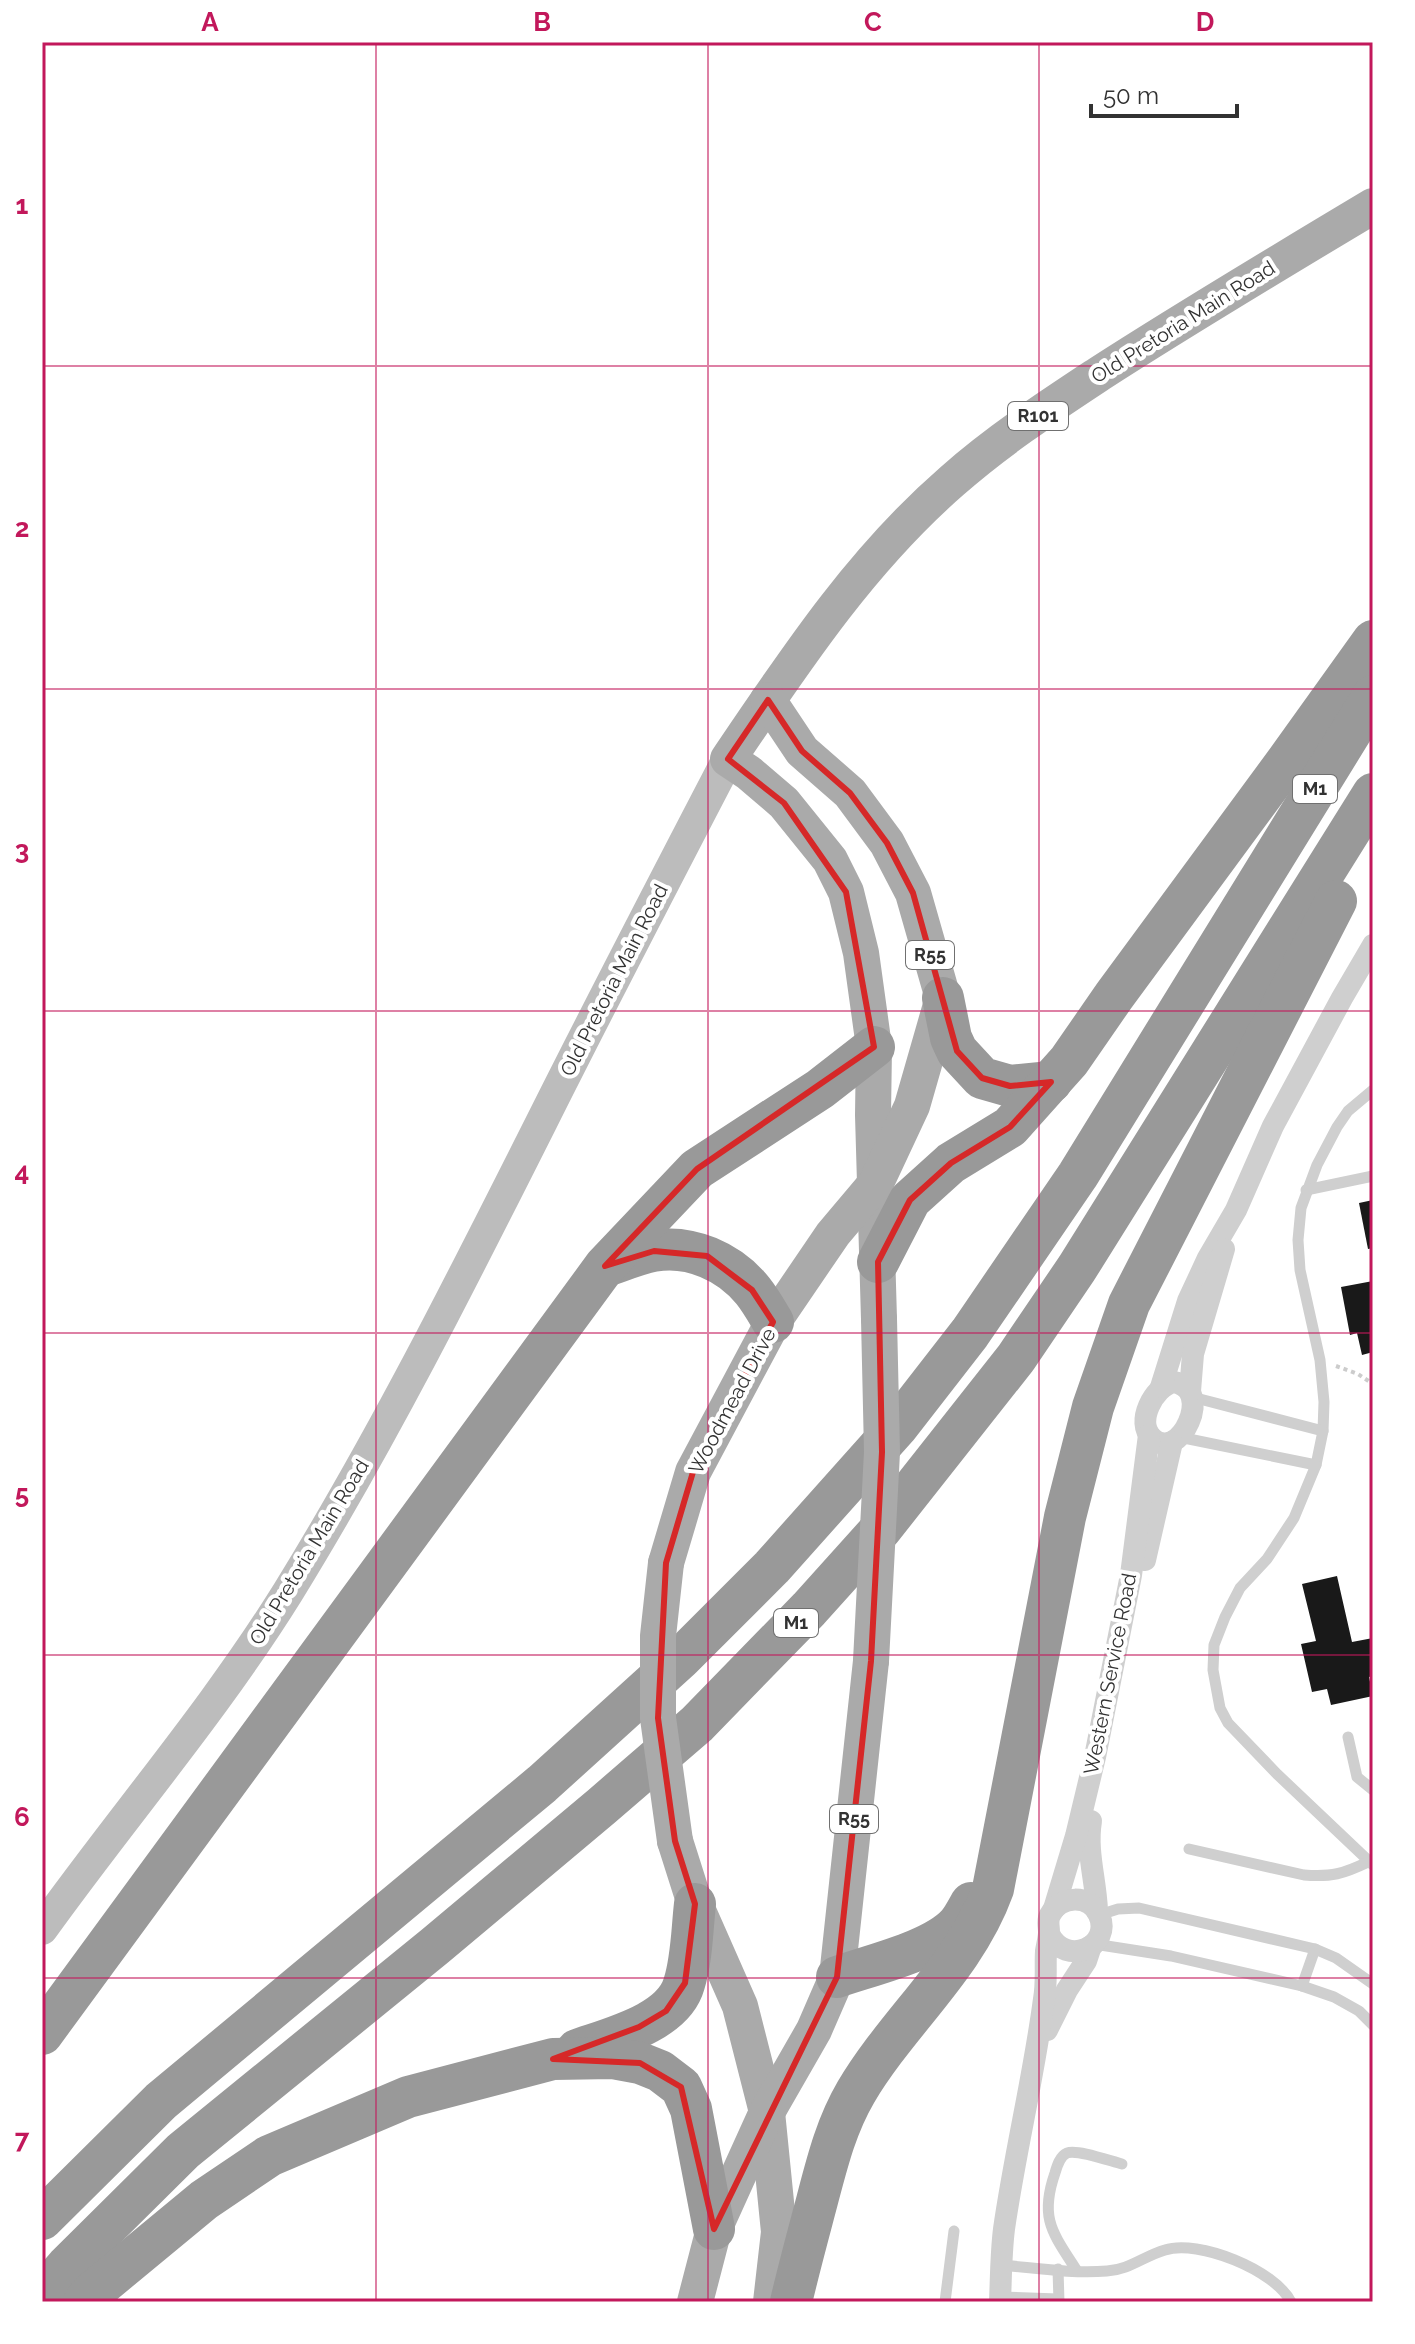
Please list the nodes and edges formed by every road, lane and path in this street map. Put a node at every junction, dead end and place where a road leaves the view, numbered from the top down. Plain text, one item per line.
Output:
1 (1373, 206) edge
2 (1373, 641) edge
3 (1373, 696) edge
4 (768, 700) junction
5 (728, 759) junction
6 (1373, 794) edge
7 (1373, 829) edge
8 (1373, 945) edge
9 (943, 998) junction
10 (874, 1047) junction
11 (1051, 1082) junction
12 (1373, 1090) edge
13 (1373, 1176) edge
14 (876, 1183) junction
15 (1306, 1190) junction
16 (1236, 1210) junction
17 (878, 1262) junction
18 (605, 1266) junction
19 (773, 1322) junction
20 (1333, 1365) dead end
21 (1373, 1384) edge
22 (1161, 1387) junction
23 (1191, 1394) junction
24 (1323, 1431) junction
25 (1149, 1435) junction
26 (1176, 1439) junction
27 (1316, 1465) junction
28 (1348, 1737) dead end
29 (1373, 1790) edge
30 (1007, 1817) junction
31 (1189, 1849) dead end
32 (1370, 1864) edge
33 (695, 1904) junction
34 (1054, 1909) junction
35 (1098, 1913) junction
36 (42, 1929) edge
37 (1049, 1934) junction
38 (1092, 1945) junction
39 (1315, 1949) junction
40 (837, 1977) junction
41 (1373, 1984) edge
42 (1302, 1986) junction
43 (1373, 2025) edge
44 (42, 2034) edge
45 (1035, 2054) junction
46 (553, 2059) junction
47 (767, 2112) junction
48 (1122, 2164) dead end
49 (42, 2219) edge
50 (714, 2229) junction
51 (954, 2231) dead end
52 (1001, 2265) junction
53 (1058, 2269) junction
54 (1077, 2271) junction
55 (42, 2295) edge
56 (1000, 2300) edge
57 (1058, 2300) edge
58 (84, 2302) edge
59 (695, 2302) edge
60 (771, 2302) edge
61 (791, 2302) edge
62 (945, 2302) edge
63 (1291, 2302) edge

1 - 4 main road, Old Pretoria Main Road / R101
2 - 11 highway
3 - 49 highway, M1
4 - 5 main road, Old Pretoria Main Road / R101
4 - 9 main road, R55
5 - 10 main road, Woodmead Drive / R55
5 - 36 main road, Old Pretoria Main Road / R101
6 - 55 highway, M1
7 - 30 highway
8 - 16 street
9 - 11 highway
9 - 14 main road, Woodmead Drive / R55
10 - 14 main road, Woodmead Drive / R55
10 - 18 highway
11 - 17 highway
12 - 15 lane
13 - 15 lane
14 - 17 main road, Woodmead Drive / R55
14 - 19 main road, Woodmead Drive / R55
15 - 24 lane
16 - 22 street
16 - 23 street
17 - 40 main road, Woodmead Drive / R55, bridge
18 - 19 highway
18 - 44 highway
19 - 33 main road, Woodmead Drive / R55, bridge
20 - 21 path
22 - 23 street
22 - 25 street
23 - 24 lane
23 - 26 street
24 - 27 lane
25 - 26 street
25 - 34 street, Western Service Road
26 - 27 lane
26 - 35 street, Western Service Road
27 - 32 lane
28 - 29 lane
30 - 40 highway
30 - 61 highway
31 - 32 lane
33 - 46 highway
33 - 47 main road, Woodmead Drive / R55
34 - 35 street
34 - 37 street
35 - 38 street
35 - 39 lane
37 - 38 street
37 - 45 street
38 - 42 lane
38 - 45 street
39 - 41 lane
39 - 42 lane
40 - 47 main road, Woodmead Drive / R55
42 - 43 lane
45 - 52 street
46 - 50 highway
46 - 58 highway
47 - 50 main road, Woodmead Drive / R55
47 - 60 main road, Woodmead Drive / R55
48 - 54 lane
50 - 59 main road, Woodmead Drive / R55
51 - 62 lane
52 - 53 lane
52 - 56 street
53 - 54 lane
53 - 57 lane
54 - 63 lane
56 - 57 lane

